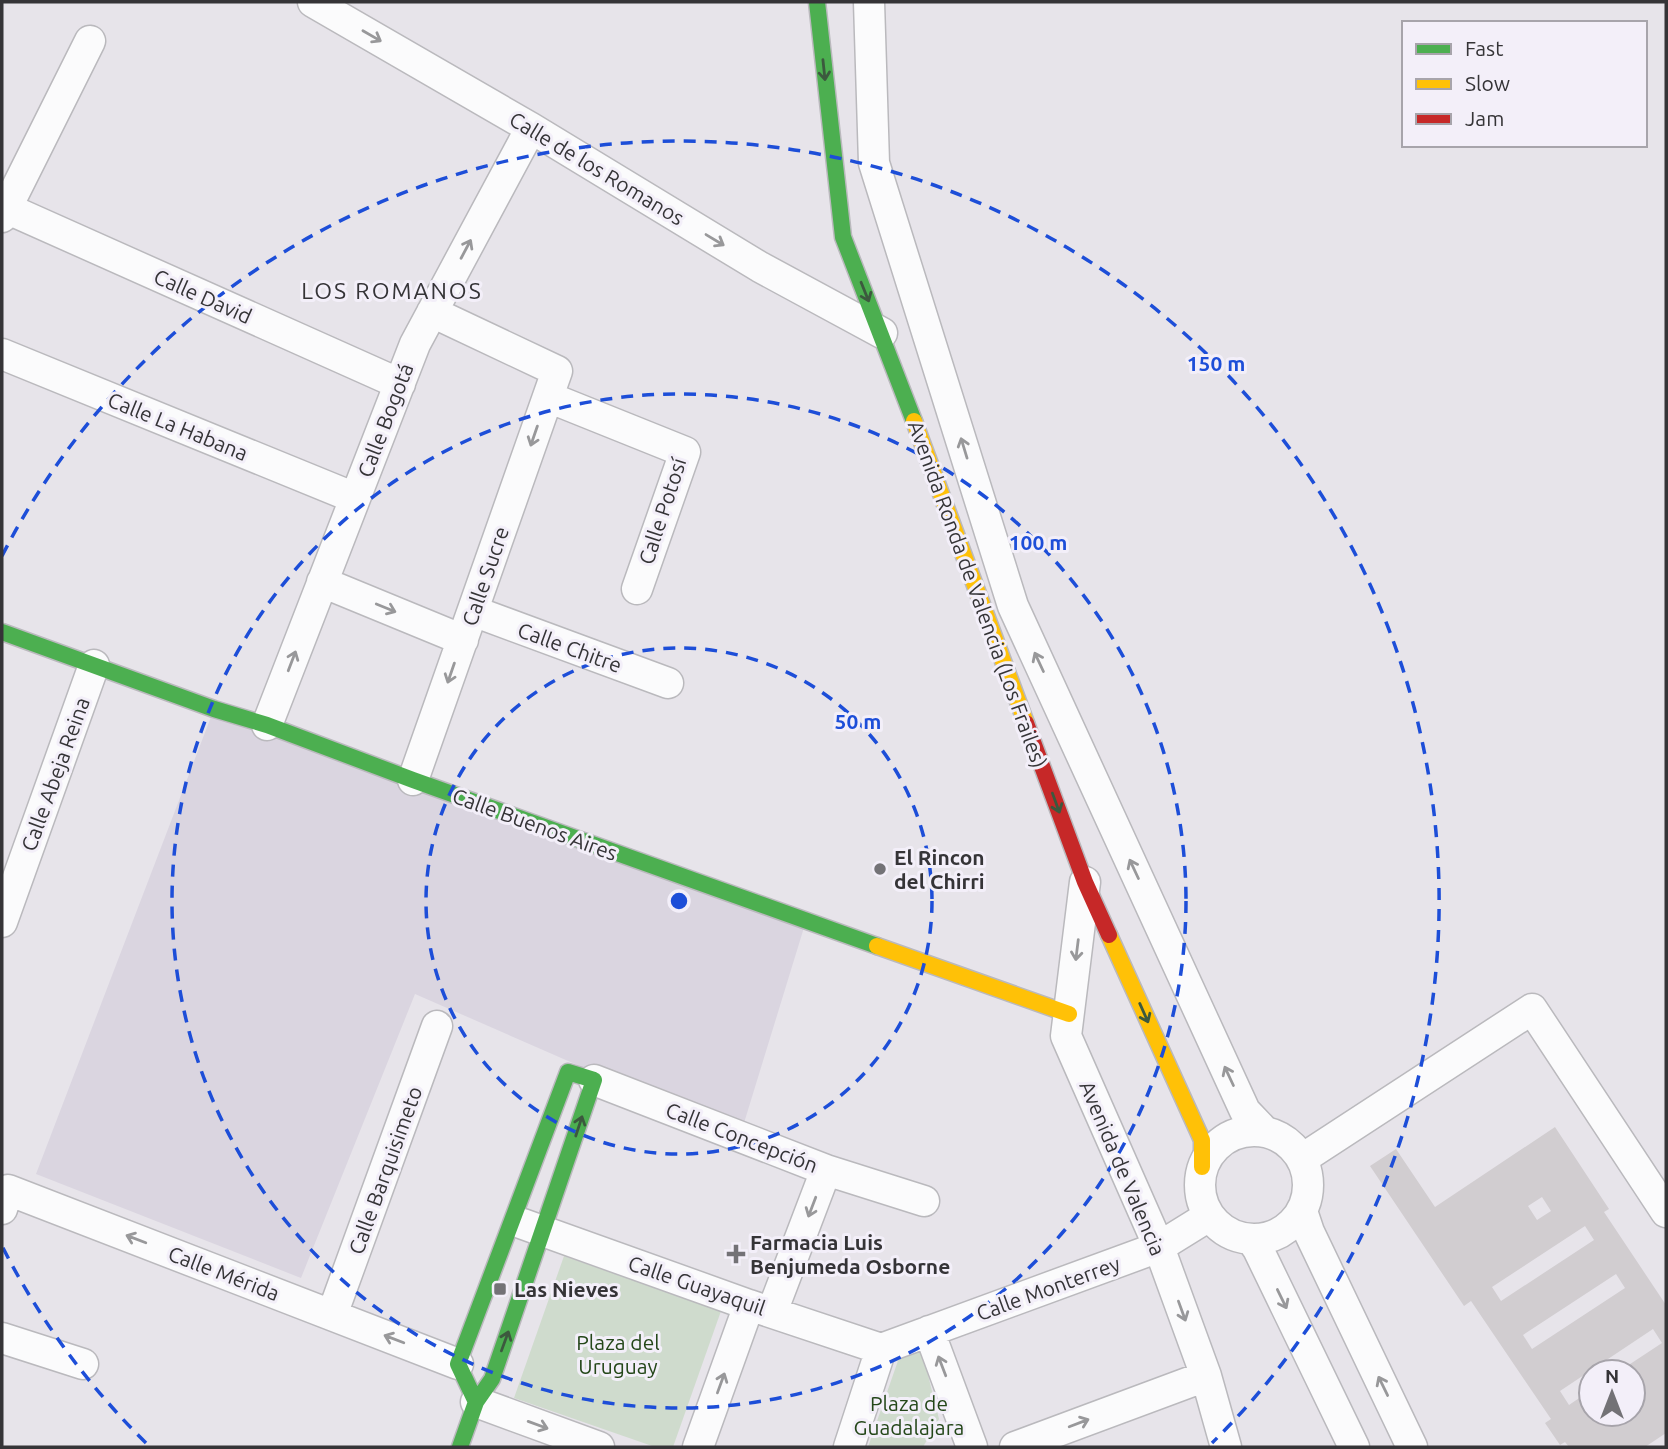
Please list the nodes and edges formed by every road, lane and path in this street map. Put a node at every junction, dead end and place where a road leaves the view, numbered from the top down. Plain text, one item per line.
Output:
1 (313, 2) edge
2 (817, 2) edge
3 (869, 2) edge
4 (90, 41) dead end
5 (531, 128) junction
6 (4, 212) edge
7 (432, 312) junction
8 (882, 333) junction
9 (2, 354) edge
10 (400, 384) junction
11 (552, 384) junction
12 (355, 498) junction
13 (322, 582) junction
14 (637, 589) dead end
15 (473, 611) junction
16 (2, 632) edge
17 (463, 640) junction
18 (94, 665) junction
19 (668, 683) dead end
20 (267, 725) junction
21 (413, 780) junction
22 (1085, 882) junction
23 (2, 922) edge
24 (1069, 1014) junction
25 (438, 1026) dead end
26 (594, 1080) junction
27 (1265, 1132) junction
28 (1302, 1159) junction
29 (1202, 1167) junction
30 (826, 1170) junction
31 (924, 1200) dead end
32 (2, 1209) edge
33 (1302, 1211) junction
34 (1666, 1212) edge
35 (1209, 1216) junction
36 (513, 1220) junction
37 (544, 1231) junction
38 (1251, 1239) junction
39 (1158, 1247) junction
40 (761, 1308) junction
41 (332, 1315) junction
42 (929, 1332) junction
43 (2, 1338) edge
44 (881, 1349) junction
45 (83, 1364) dead end
46 (458, 1364) junction
47 (1206, 1376) junction
48 (476, 1402) junction
49 (460, 1447) edge
50 (599, 1447) edge
51 (698, 1447) edge
52 (849, 1447) edge
53 (972, 1447) edge
54 (1015, 1447) edge
55 (1226, 1447) edge
56 (1354, 1447) edge
57 (1412, 1447) edge

1 -> 5 street, Calle de los Romanos
2 -> 8 street, Avenida Ronda de Valencia (Los Frailes)
27 -> 3 street, Avenida Ronda de Valencia (Los Frailes)
4 - 6 street
7 -> 5 street, Calle Bogotá
5 -> 8 street, Calle de los Romanos
6 - 10 street, Calle David
7 - 10 street, Calle Bogotá
7 - 11 street
8 -> 22 street, Avenida Ronda de Valencia (Los Frailes)
9 - 12 street, Calle La Habana
10 - 12 street, Calle Bogotá
11 - 14 street, Calle Potosí
11 -> 15 street, Calle Sucre
12 - 13 street, Calle Bogotá
13 -> 17 street
20 -> 13 street, Calle Bogotá
15 - 17 street, Calle Sucre
15 - 19 street, Calle Chitre
16 - 18 street, Calle Buenos Aires
17 -> 21 street, Calle Sucre
18 - 20 street, Calle Buenos Aires
18 - 23 street, Calle Abeja Reina
20 - 21 street, Calle Buenos Aires
21 - 24 street, Calle Buenos Aires
22 -> 24 street, Avenida de Valencia
22 -> 29 street, Avenida Ronda de Valencia (Los Frailes)
24 - 39 street, Avenida de Valencia
25 - 41 street, Calle Barquisimeto
26 - 30 street, Calle Concepción
26 - 36 street
37 -> 26 street
27 - 28 street
27 - 29 street
28 - 33 street
28 - 34 street
29 - 35 street
30 - 31 street
30 -> 40 street, Calle Concepción
41 -> 32 street, Calle Mérida
33 - 38 street
57 -> 33 street
35 - 38 street
35 - 39 street, Calle Monterrey
36 - 37 street, Calle Guayaquil
36 - 46 street
37 - 40 street, Calle Guayaquil
48 -> 37 street
38 -> 56 street
39 - 42 street, Calle Monterrey
39 -> 47 street, Avenida de Valencia
40 - 44 street, Calle Guayaquil
51 -> 40 street
46 -> 41 street, Calle Mérida
42 - 44 street, Calle Monterrey
53 -> 42 street
43 - 45 street
44 - 52 street
46 - 48 street
54 -> 47 street
47 - 55 street, Avenida de Valencia
48 - 49 street
48 -> 50 street

